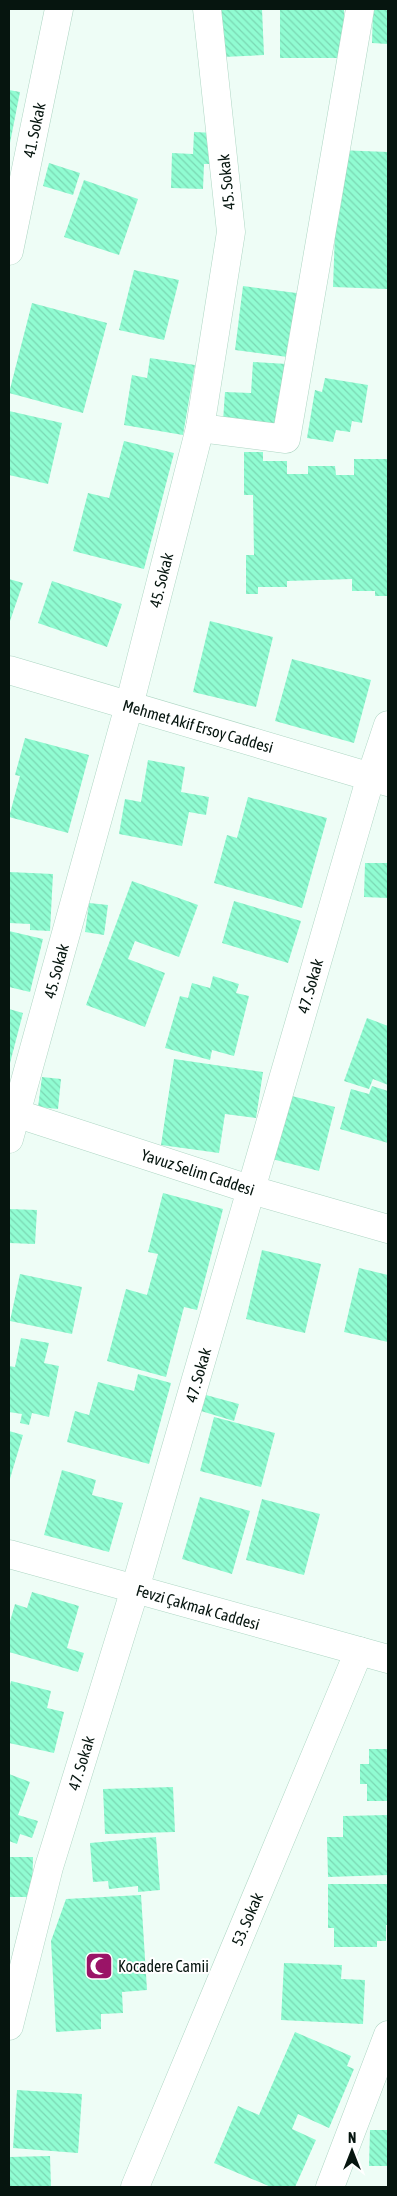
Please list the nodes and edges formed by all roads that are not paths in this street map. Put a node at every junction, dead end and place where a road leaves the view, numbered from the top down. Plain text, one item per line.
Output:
1 (59, 9) edge
2 (207, 9) edge
3 (360, 9) edge
4 (9, 251) edge
5 (200, 428) junction
6 (9, 670) edge
7 (129, 706) junction
8 (388, 725) edge
9 (380, 779) edge
10 (13, 1112) edge
11 (9, 1139) edge
12 (252, 1190) junction
13 (388, 1229) edge
14 (9, 1554) edge
15 (135, 1589) junction
16 (359, 1651) junction
17 (388, 1660) edge
18 (9, 2026) edge
19 (388, 2035) edge
20 (135, 2187) edge
21 (330, 2187) edge

1 - 4 street, 41. Sokak
2 - 5 street, 45. Sokak
3 - 5 street
5 - 7 street, 45. Sokak
6 - 7 street, Mehmet Akif Ersoy Caddesi
7 - 9 street, Mehmet Akif Ersoy Caddesi
7 - 10 street, 45. Sokak
8 - 9 street, 47. Sokak
9 - 12 street, 47. Sokak
10 - 11 street, 45. Sokak
10 - 12 street, Yavuz Selim Caddesi
12 - 13 street, Yavuz Selim Caddesi
12 - 15 street, 47. Sokak
14 - 15 street, Fevzi Çakmak Caddesi
15 - 16 street, Fevzi Çakmak Caddesi
15 - 18 street, 47. Sokak
16 - 17 street, Fevzi Çakmak Caddesi
16 - 20 street, 53. Sokak
19 - 21 street

